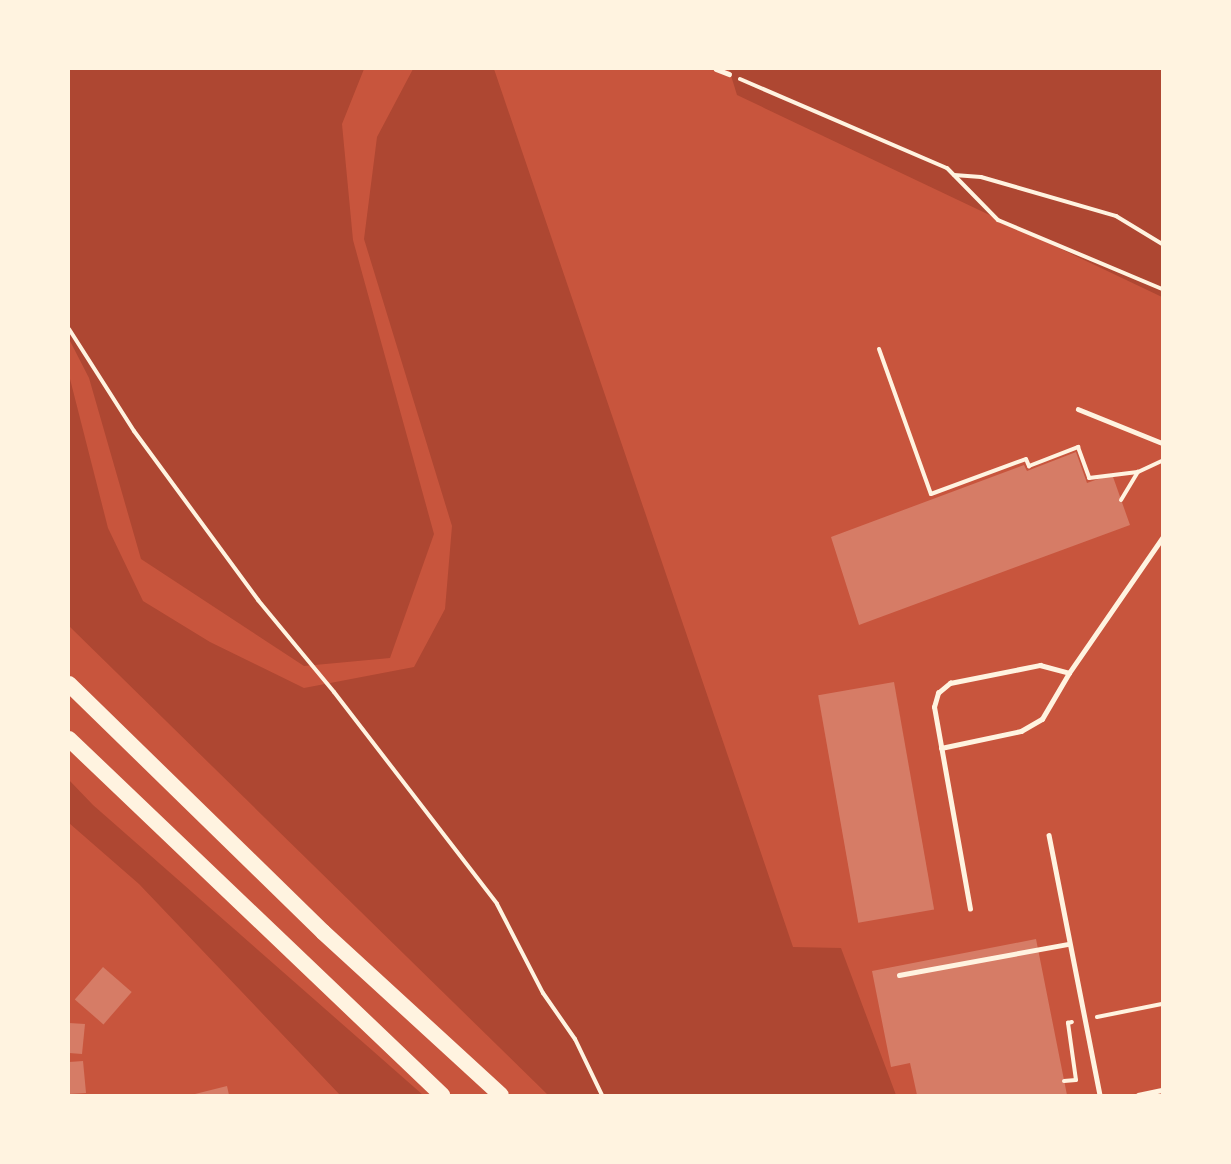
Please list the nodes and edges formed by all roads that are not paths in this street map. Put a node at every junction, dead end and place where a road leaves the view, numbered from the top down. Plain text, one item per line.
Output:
1 (716, 69) edge
2 (729, 74) road end
3 (1078, 409) dead end
4 (1162, 443) edge
5 (1162, 538) edge
6 (1069, 673) junction
7 (69, 684) edge
8 (69, 739) edge
9 (941, 748) junction
10 (1049, 835) dead end
11 (970, 909) dead end
12 (1068, 944) junction
13 (899, 975) dead end
14 (1162, 1090) edge
15 (442, 1095) edge
16 (501, 1095) edge
17 (1100, 1095) edge
18 (1138, 1095) edge

1 - 2 lane
3 - 4 lane
5 - 6 lane
6 - 9 lane
6 - 9 lane
7 - 16 highway
8 - 15 highway
9 - 11 lane
10 - 12 lane
12 - 13 lane
12 - 17 lane
14 - 18 lane

